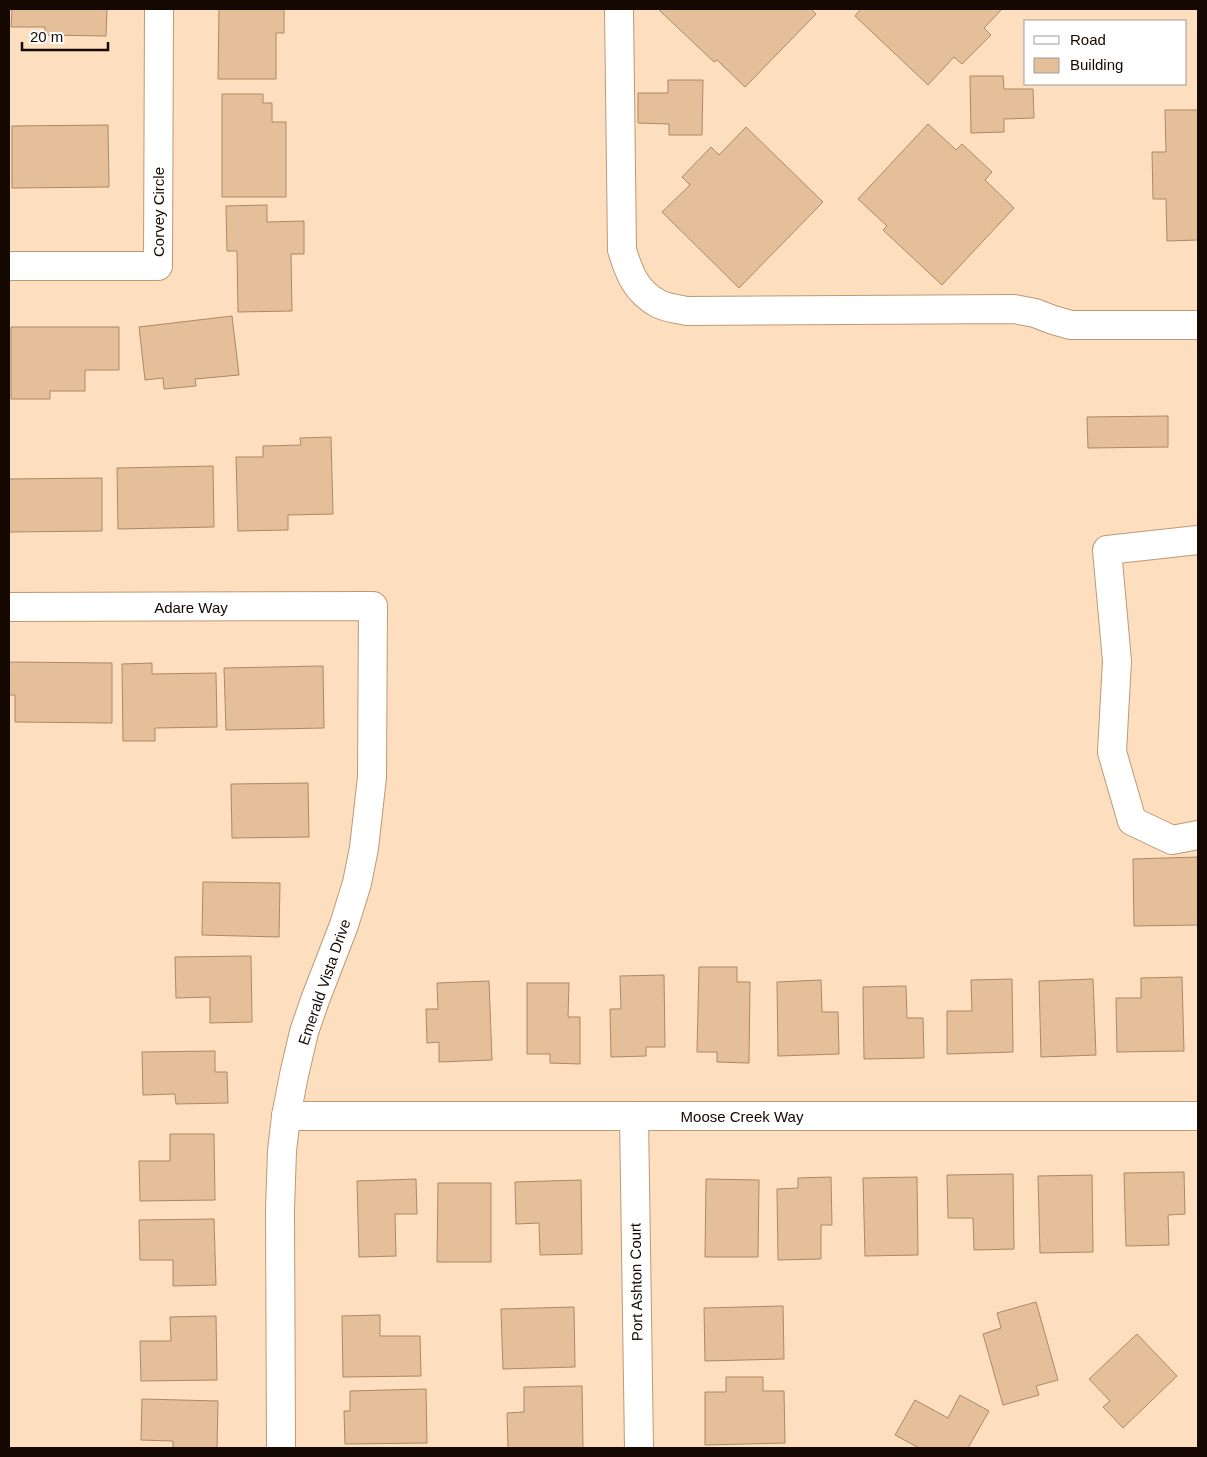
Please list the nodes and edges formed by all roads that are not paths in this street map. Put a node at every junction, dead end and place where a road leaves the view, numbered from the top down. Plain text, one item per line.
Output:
1 (159, 9) edge
2 (619, 9) edge
3 (9, 266) edge
4 (1198, 326) edge
5 (1198, 540) edge
6 (373, 606) joint
7 (9, 607) edge
8 (1198, 834) edge
9 (286, 1116) junction
10 (634, 1116) junction
11 (1198, 1116) edge
12 (281, 1448) edge
13 (639, 1448) edge

1 - 3 street, Corvey Circle
2 - 4 street
5 - 8 street
6 - 7 street, Adare Way
6 - 9 street, Emerald Vista Drive
9 - 10 street, Moose Creek Way
9 - 12 street, Emerald Vista Drive
10 - 11 street, Moose Creek Way
10 - 13 street, Port Ashton Court

